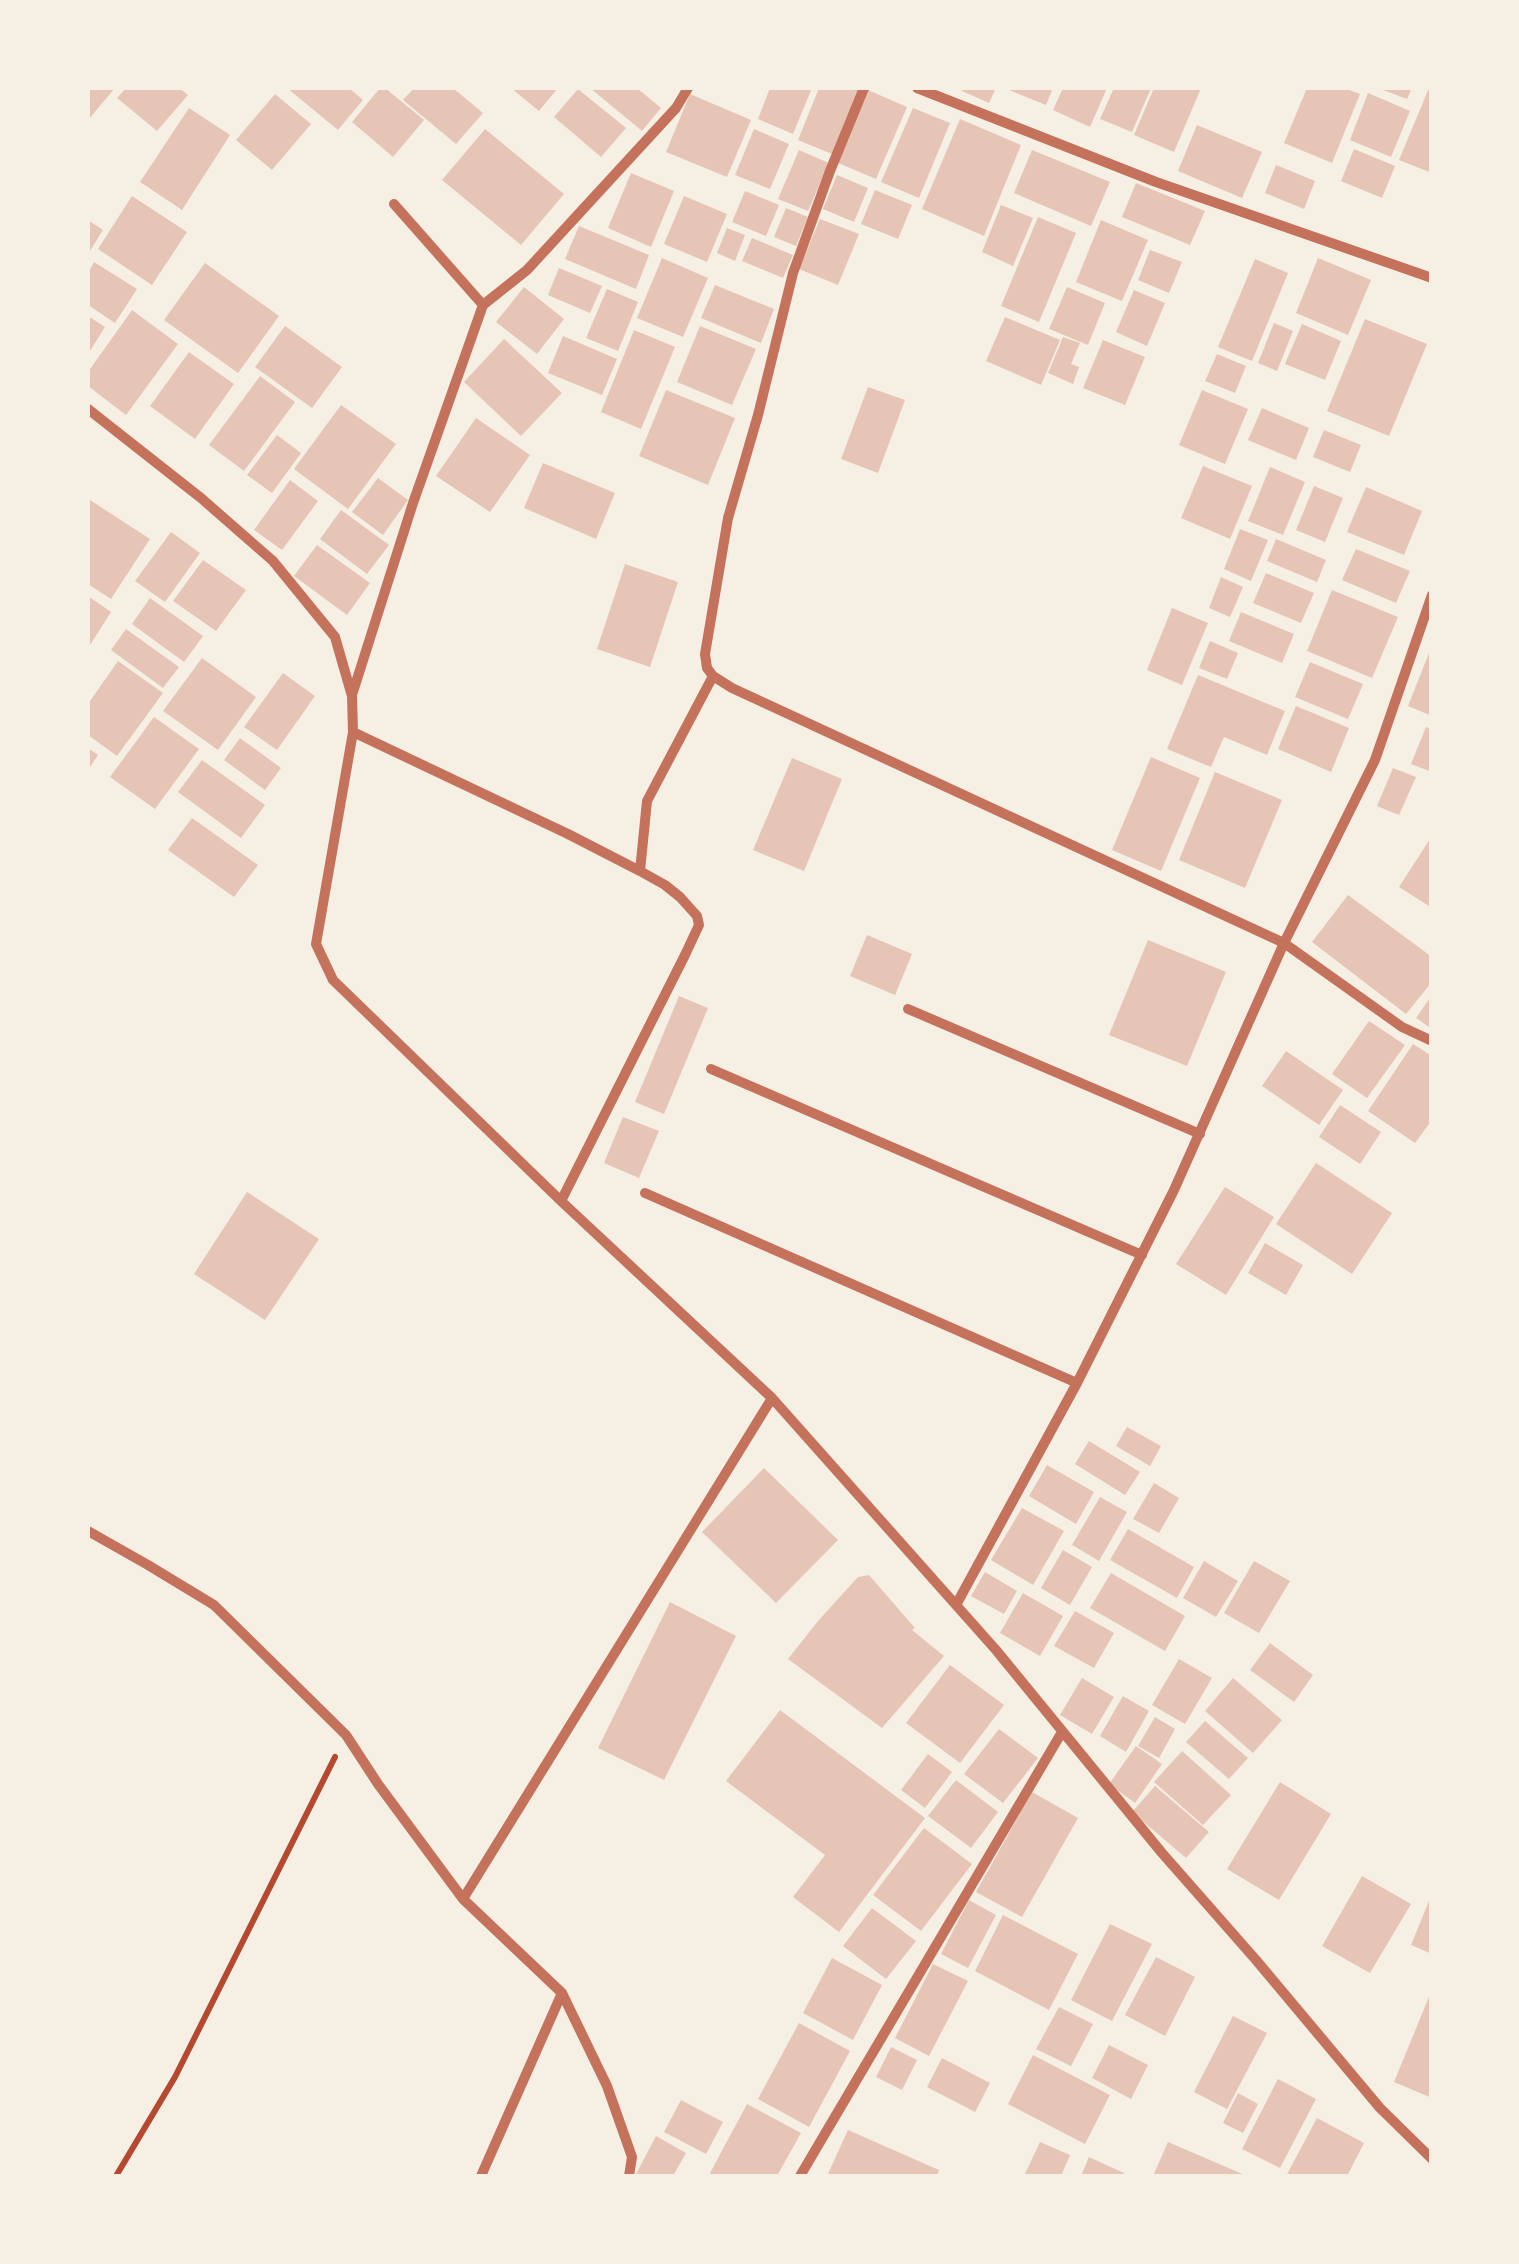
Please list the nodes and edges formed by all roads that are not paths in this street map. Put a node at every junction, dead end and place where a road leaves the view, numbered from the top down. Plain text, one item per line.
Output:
1 (688, 88) edge
2 (864, 88) edge
3 (917, 88) edge
4 (394, 204) dead end
5 (1432, 278) edge
6 (483, 305) junction
7 (88, 409) edge
8 (1432, 595) edge
9 (714, 676) junction
10 (352, 696) junction
11 (353, 732) junction
12 (640, 871) junction
13 (1284, 943) junction
14 (908, 1009) dead end
15 (1432, 1041) edge
16 (711, 1069) dead end
17 (1200, 1134) junction
18 (645, 1192) dead end
19 (562, 1201) junction
20 (1142, 1254) junction
21 (1077, 1383) junction
22 (772, 1398) junction
23 (88, 1531) edge
24 (956, 1606) junction
25 (1062, 1732) junction
26 (463, 1898) junction
27 (562, 1993) junction
28 (1432, 2159) edge
29 (481, 2176) edge
30 (630, 2176) edge
31 (800, 2176) edge

1 - 6 street
2 - 9 street
3 - 5 street
4 - 6 street
6 - 10 street
7 - 10 street
8 - 13 street
9 - 12 street
9 - 13 street
10 - 11 street
11 - 12 street
11 - 19 street
12 - 19 street
13 - 15 street
13 - 17 street
14 - 17 street
16 - 20 street
17 - 20 street
18 - 21 street
19 - 22 street
20 - 21 street
21 - 24 street
22 - 24 street
22 - 26 street
23 - 26 street
24 - 25 street
25 - 28 street
25 - 31 street
26 - 27 street
27 - 29 street
27 - 30 street

